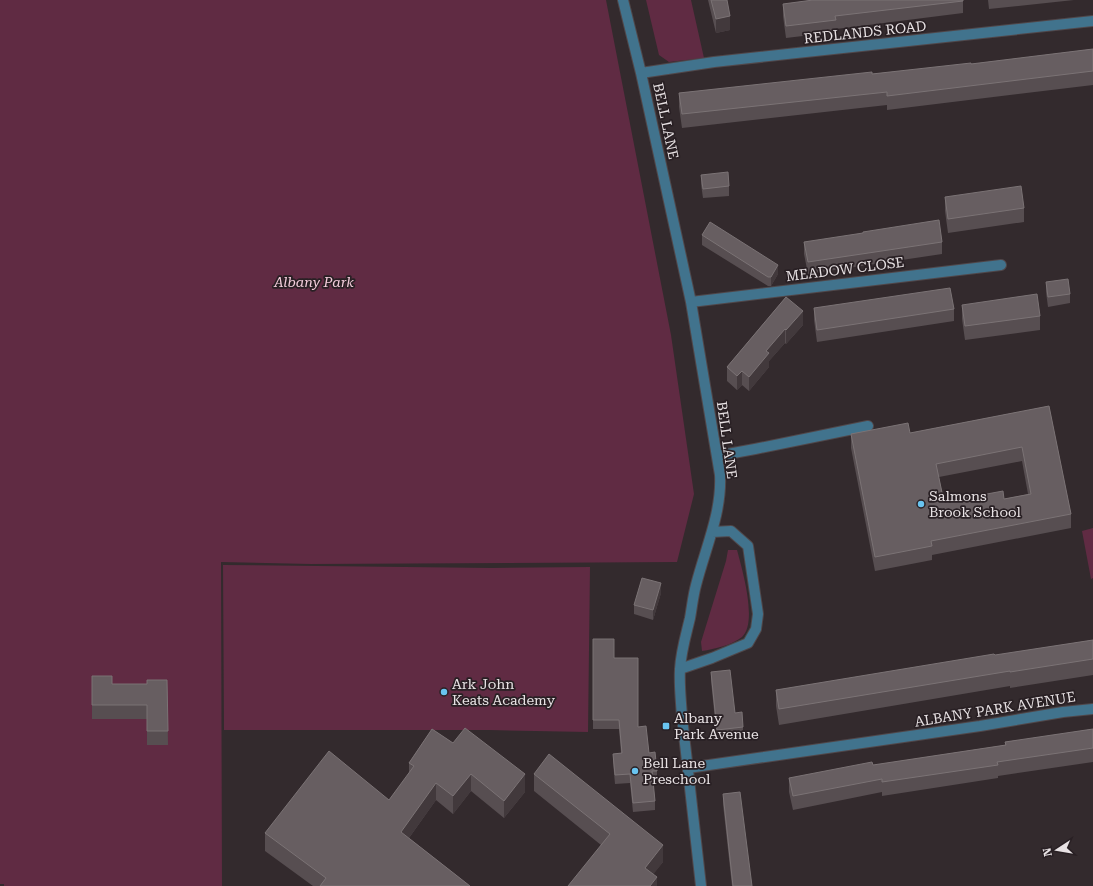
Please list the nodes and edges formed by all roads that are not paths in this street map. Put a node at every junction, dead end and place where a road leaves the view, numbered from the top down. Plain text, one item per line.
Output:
1 (623, 0) edge
2 (1093, 21) edge
3 (641, 73) junction
4 (1001, 265) dead end
5 (691, 302) junction
6 (868, 426) dead end
7 (717, 456) junction
8 (712, 532) junction
9 (680, 669) junction
10 (1093, 709) edge
11 (688, 768) junction
12 (701, 886) edge

1 - 3 street, BELL LANE
2 - 3 street, REDLANDS ROAD
3 - 5 street, BELL LANE
4 - 5 street, MEADOW CLOSE
5 - 7 street, BELL LANE
6 - 7 street
7 - 8 street, BELL LANE
8 - 9 street, BELL LANE
8 - 9 street
9 - 11 street, BELL LANE
10 - 11 street, ALBANY PARK AVENUE
11 - 12 street, BELL LANE

